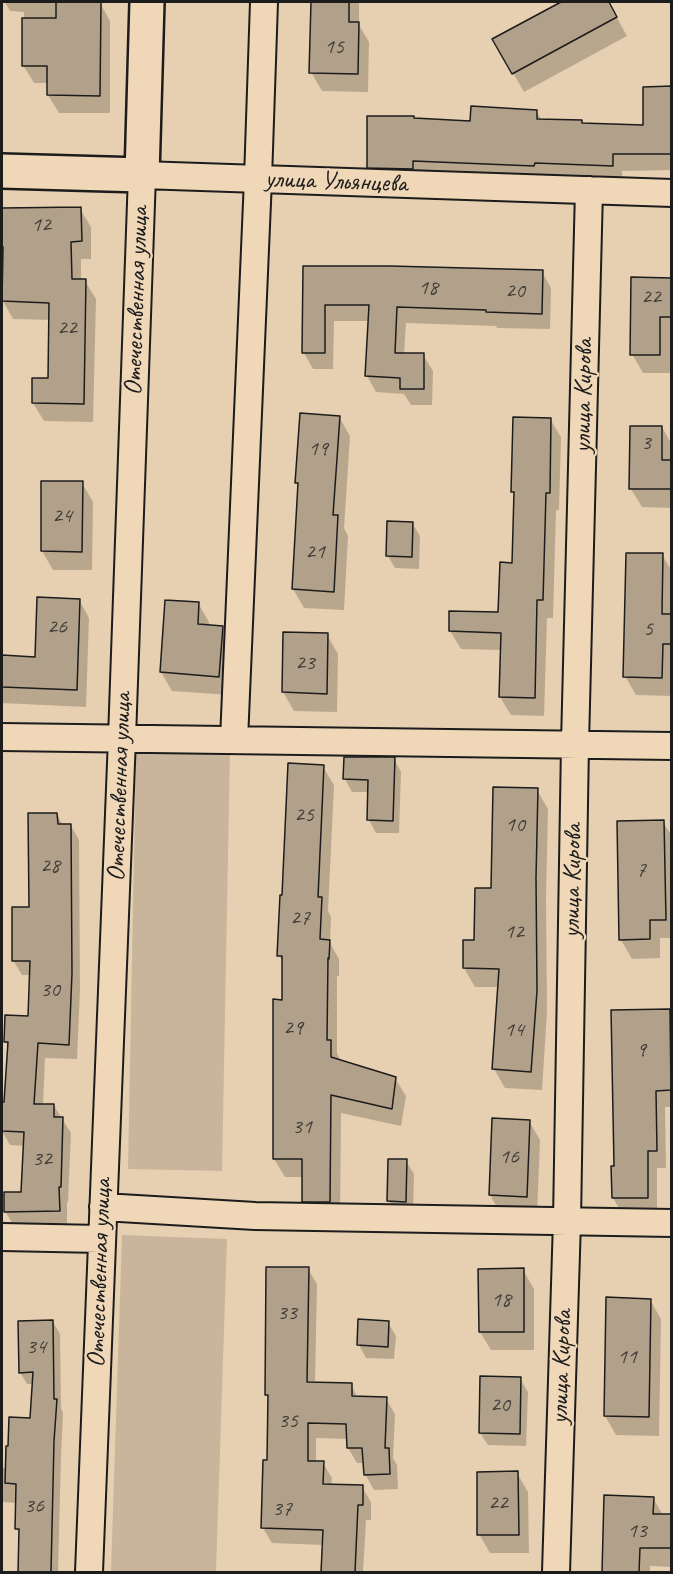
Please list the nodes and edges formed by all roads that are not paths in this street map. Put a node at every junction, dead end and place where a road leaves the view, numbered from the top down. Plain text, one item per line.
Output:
1 (147, 2) edge
2 (264, 2) edge
3 (2, 171) edge
4 (142, 175) junction
5 (258, 179) junction
6 (589, 190) junction
7 (672, 193) edge
8 (2, 737) edge
9 (122, 738) junction
10 (234, 740) junction
11 (575, 744) junction
12 (672, 746) edge
13 (103, 1207) junction
14 (567, 1221) junction
15 (672, 1223) edge
16 (2, 1237) edge
17 (101, 1239) junction
18 (89, 1572) edge
19 (556, 1572) edge

1 - 4 street, Отечественная улица
2 - 5 street
3 - 4 street, улица Ульянцева
4 - 5 street, улица Ульянцева
4 - 9 street, Отечественная улица
5 - 6 street, улица Ульянцева
5 - 10 street
6 - 7 street, улица Ульянцева
6 - 11 street, улица Кирова
8 - 9 street
9 - 10 street
9 - 13 street, Отечественная улица
10 - 11 street
11 - 12 street
11 - 14 street, улица Кирова
13 - 14 street
13 - 17 street, Отечественная улица
14 - 15 street
14 - 19 street, улица Кирова
16 - 17 street
17 - 18 street, Отечественная улица

